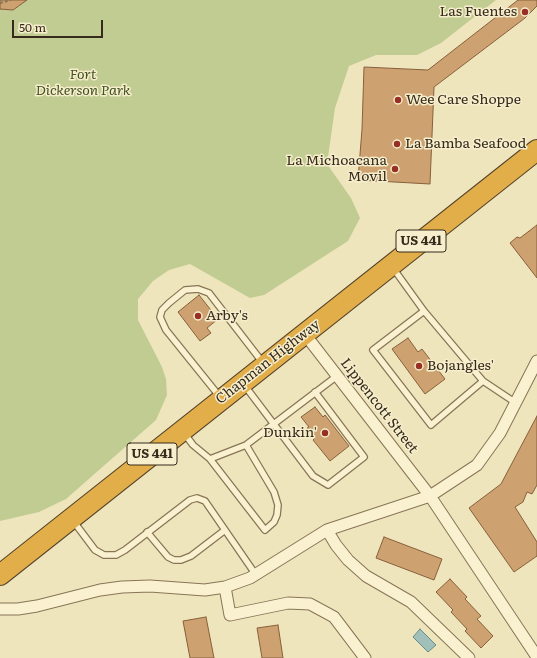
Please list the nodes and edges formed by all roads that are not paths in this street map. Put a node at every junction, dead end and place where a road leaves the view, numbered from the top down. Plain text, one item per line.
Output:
1 (537, 150) edge
2 (391, 265) junction
3 (424, 311) junction
4 (304, 333) junction
5 (537, 361) edge
6 (264, 365) junction
7 (337, 376) junction
8 (483, 381) junction
9 (242, 383) junction
10 (315, 392) junction
11 (222, 399) junction
12 (516, 403) junction
13 (273, 423) junction
14 (182, 430) junction
15 (246, 445) junction
16 (210, 459) junction
17 (430, 496) junction
18 (72, 518) junction
19 (225, 530) junction
20 (327, 530) junction
21 (147, 532) junction
22 (0, 575) edge
23 (256, 575) junction
24 (225, 587) junction
25 (0, 609) edge
26 (537, 657) edge
27 (365, 658) edge
28 (469, 658) edge

1 - 2 highway, Chapman Highway / US 441
2 - 3 lane
2 - 4 highway, Chapman Highway / US 441
3 - 8 lane
3 - 8 lane
4 - 6 highway, Chapman Highway / US 441
4 - 7 street, Lippencott Street
5 - 12 street
6 - 9 highway, Chapman Highway / US 441
6 - 11 lane
7 - 10 lane
7 - 17 street, Lippencott Street
8 - 12 lane
9 - 11 highway, Chapman Highway / US 441
9 - 13 lane
10 - 13 lane
10 - 13 lane
11 - 14 highway, Chapman Highway / US 441
12 - 17 street
13 - 15 lane
14 - 16 lane
14 - 18 highway, Chapman Highway / US 441
15 - 16 lane
15 - 16 lane
17 - 20 street
17 - 26 street, Lippencott Street
18 - 21 lane
18 - 22 highway, Chapman Highway / US 441
19 - 21 lane
19 - 21 lane
19 - 23 lane
20 - 23 street
20 - 28 street
23 - 24 street
24 - 25 street
24 - 27 street

